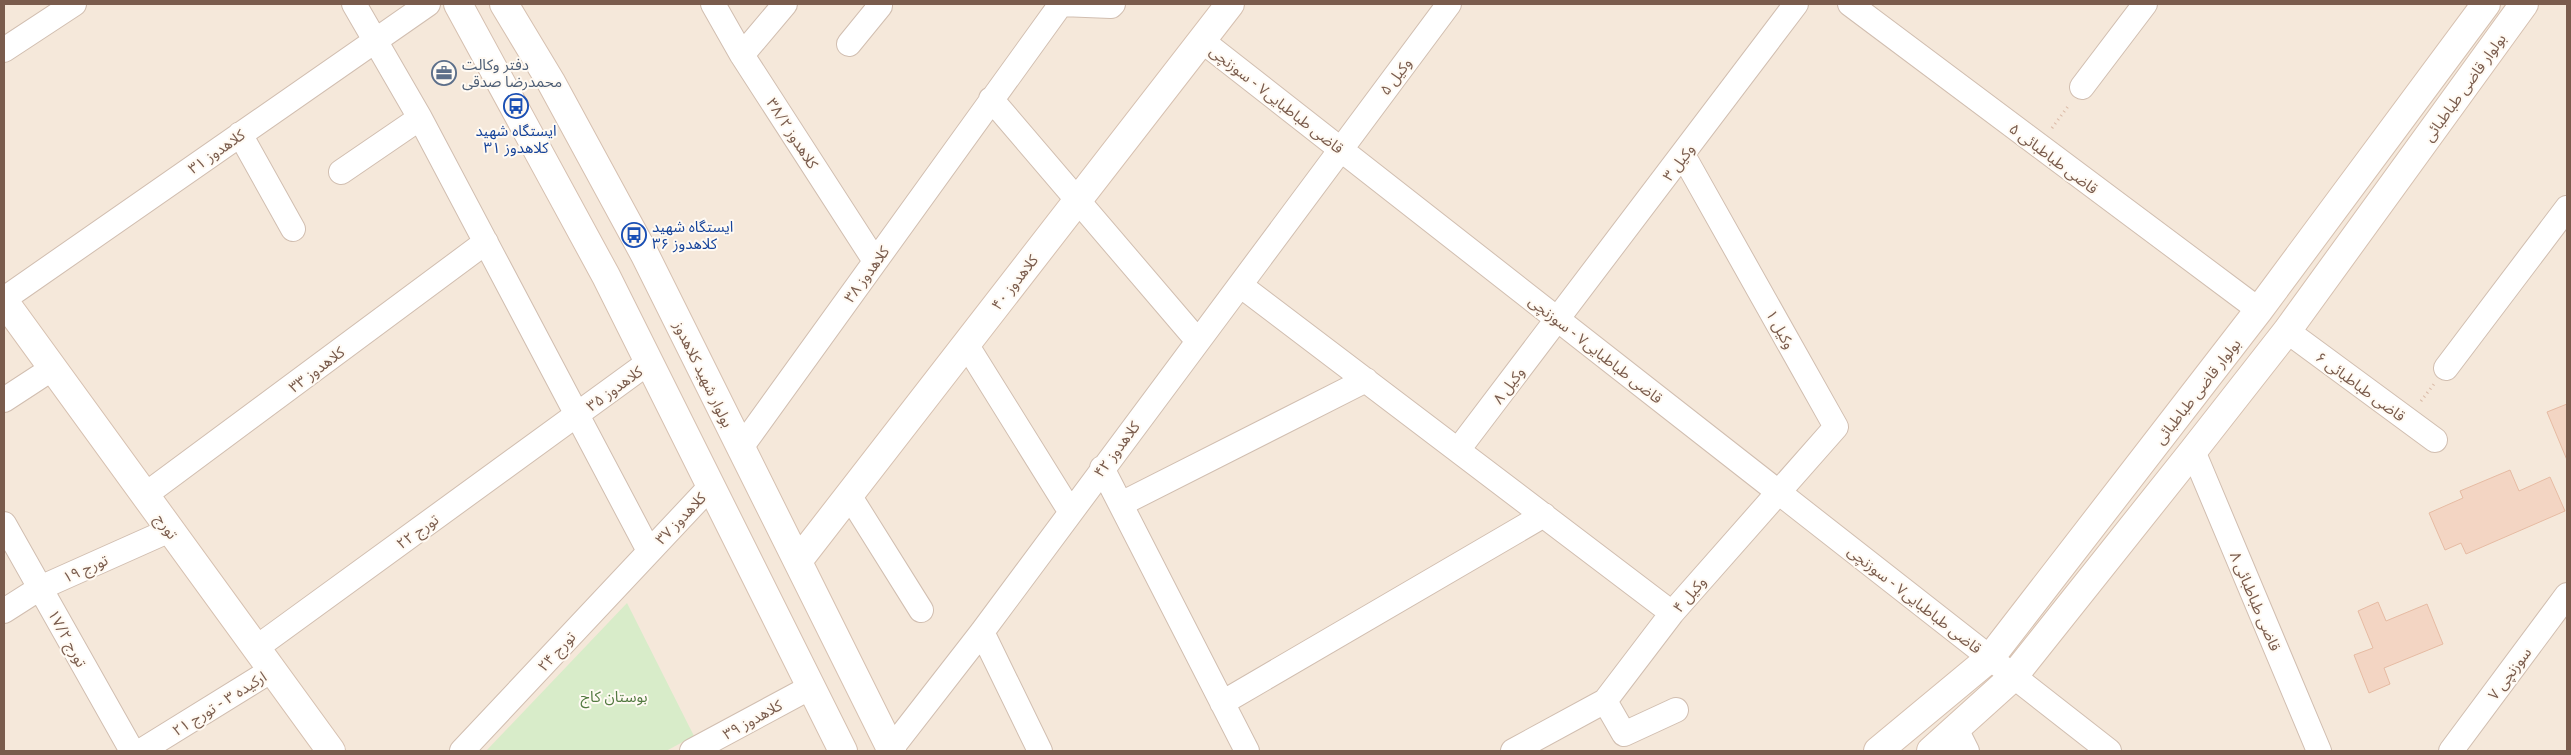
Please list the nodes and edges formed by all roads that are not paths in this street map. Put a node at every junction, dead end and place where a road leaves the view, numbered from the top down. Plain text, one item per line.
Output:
1 (74, 4) edge
2 (354, 4) edge
3 (428, 4) edge
4 (458, 4) edge
5 (504, 4) edge
6 (713, 4) edge
7 (785, 4) edge
8 (878, 4) edge
9 (1061, 4) edge
10 (1113, 4) edge
11 (1230, 4) edge
12 (1449, 4) edge
13 (1796, 4) edge
14 (1850, 4) edge
15 (2145, 4) edge
16 (2486, 4) edge
17 (2524, 4) edge
18 (377, 40) junction
19 (1202, 40) junction
20 (849, 44) dead end
21 (4, 50) edge
22 (742, 55) junction
23 (2082, 87) road end
24 (991, 99) junction
25 (420, 118) junction
26 (240, 134) junction
27 (1340, 149) junction
28 (1683, 155) junction
29 (341, 172) dead end
30 (1078, 200) junction
31 (2567, 208) edge
32 (293, 229) dead end
33 (486, 242) junction
34 (875, 262) junction
35 (1240, 285) junction
36 (4, 300) edge
37 (2259, 310) junction
38 (1558, 319) junction
39 (2287, 331) junction
40 (1197, 340) junction
41 (966, 344) junction
42 (649, 362) junction
43 (53, 368) junction
44 (2446, 368) road end
45 (1366, 380) junction
46 (4, 400) edge
47 (578, 413) junction
48 (2435, 440) dead end
49 (740, 449) junction
50 (1458, 450) junction
51 (2192, 452) junction
52 (1102, 468) junction
53 (711, 486) junction
54 (1778, 492) junction
55 (145, 495) junction
56 (849, 495) junction
57 (1120, 504) junction
58 (1070, 511) junction
59 (1544, 515) junction
60 (4, 524) edge
61 (170, 530) junction
62 (649, 550) junction
63 (798, 561) junction
64 (40, 588) junction
65 (2567, 595) edge
66 (921, 610) dead end
67 (4, 611) edge
68 (1672, 613) junction
69 (982, 632) junction
70 (256, 648) junction
71 (1990, 658) junction
72 (272, 670) junction
73 (2013, 677) junction
74 (811, 686) junction
75 (1605, 702) junction
76 (1222, 703) junction
77 (1676, 710) dead end
78 (1962, 740) edge
79 (892, 750) edge
80 (132, 751) edge
81 (141, 751) edge
82 (330, 751) edge
83 (462, 751) edge
84 (692, 751) edge
85 (843, 751) edge
86 (1040, 751) edge
87 (1247, 751) edge
88 (1513, 751) edge
89 (1878, 751) edge
90 (1931, 751) edge
91 (2109, 751) edge
92 (2319, 751) edge
93 (2451, 751) edge

1 - 21 street
2 - 18 street
3 - 18 street, کلاهدوز ۳۱
4 - 42 main road
5 - 49 main road, بولوار شهید کلاهدوز
6 - 22 street, کلاهدوز ۳۸/۲
7 - 22 street
8 - 20 street
9 - 10 street
9 - 24 street, کلاهدوز ۳۸
11 - 19 main road, کلاهدوز ۴۰
12 - 27 street, وکيل ۵
13 - 28 street, وکيل ۳
14 - 37 street, قاضی طباطبائی ۵
15 - 23 street
16 - 37 main road, بولوار قاضی طباطبائی
17 - 39 main road, بولوار قاضی طباطبائی
18 - 25 street
18 - 26 street, کلاهدوز ۳۱
19 - 27 street, قاضی طباطبایی۷ - سوزنچی
19 - 30 main road, کلاهدوز ۴۰
22 - 34 street, کلاهدوز ۳۸/۲
24 - 30 street
24 - 34 street, کلاهدوز ۳۸
25 - 29 street
25 - 33 street
26 - 32 street
26 - 36 street, کلاهدوز ۳۱
27 - 35 street, کلاهدوز ۴۲
27 - 38 street, قاضی طباطبایی۷ - سوزنچی
28 - 38 street, وکيل ۳
28 - 54 street, وکيل ۱
30 - 40 street
30 - 41 main road, کلاهدوز ۴۰
31 - 44 street
33 - 47 street
33 - 55 street, کلاهدوز ۳۳
34 - 49 street, کلاهدوز ۳۸
35 - 40 street, کلاهدوز ۴۲
35 - 45 street
36 - 43 main road, تورج
37 - 71 main road, بولوار قاضی طباطبائی
38 - 50 street, وکيل ۸
38 - 54 street, قاضی طباطبایی۷ - سوزنچی
39 - 48 street, قاضی طباطبائی ۶
39 - 51 main road, بولوار قاضی طباطبائی
40 - 52 street, کلاهدوز ۴۲
41 - 56 main road, کلاهدوز ۴۰
41 - 58 street
42 - 47 street, کلاهدوز ۳۵
42 - 53 main road
43 - 46 street
43 - 55 main road, تورج
45 - 50 street
45 - 57 street
47 - 62 street
47 - 70 street, تورج ۲۲
49 - 63 main road, بولوار شهید کلاهدوز
50 - 59 street
51 - 73 main road, بولوار قاضی طباطبائی
51 - 92 street, قاضی طباطبائی ۸
52 - 57 street
52 - 58 street, کلاهدوز ۴۲
53 - 62 street, کلاهدوز ۳۷
53 - 74 main road
54 - 68 street, وکيل ۴
54 - 71 street, قاضی طباطبایی۷ - سوزنچی
55 - 61 main road, تورج
56 - 63 main road, کلاهدوز ۴۰
56 - 66 street
57 - 76 street
58 - 69 street, کلاهدوز ۴۲
59 - 68 street
59 - 76 street
60 - 64 street, تورج ۱۷/۲
61 - 64 street, تورج ۱۹
61 - 70 main road, تورج
62 - 83 street, تورج ۲۴
63 - 79 main road, بولوار شهید کلاهدوز
64 - 67 street, تورج ۱۹
64 - 80 street, تورج ۱۷/۲
65 - 93 street, سوزنچی ۷
68 - 75 street, وکيل ۴
69 - 79 street, کلاهدوز ۴۲
69 - 86 street
70 - 72 main road, تورج
71 - 73 street, قاضی طباطبایی۷ - سوزنچی
71 - 89 main road, بولوار قاضی طباطبائی
72 - 81 street, ارکیده ۳ - تورج ۲۱
72 - 82 main road, تورج
73 - 78 main road, بولوار قاضی طباطبائی
73 - 91 street, قاضی طباطبایی۷ - سوزنچی
74 - 84 street, کلاهدوز ۳۹
74 - 85 main road
75 - 77 street
75 - 88 street
76 - 87 street
78 - 90 main road, بولوار قاضی طباطبائی

